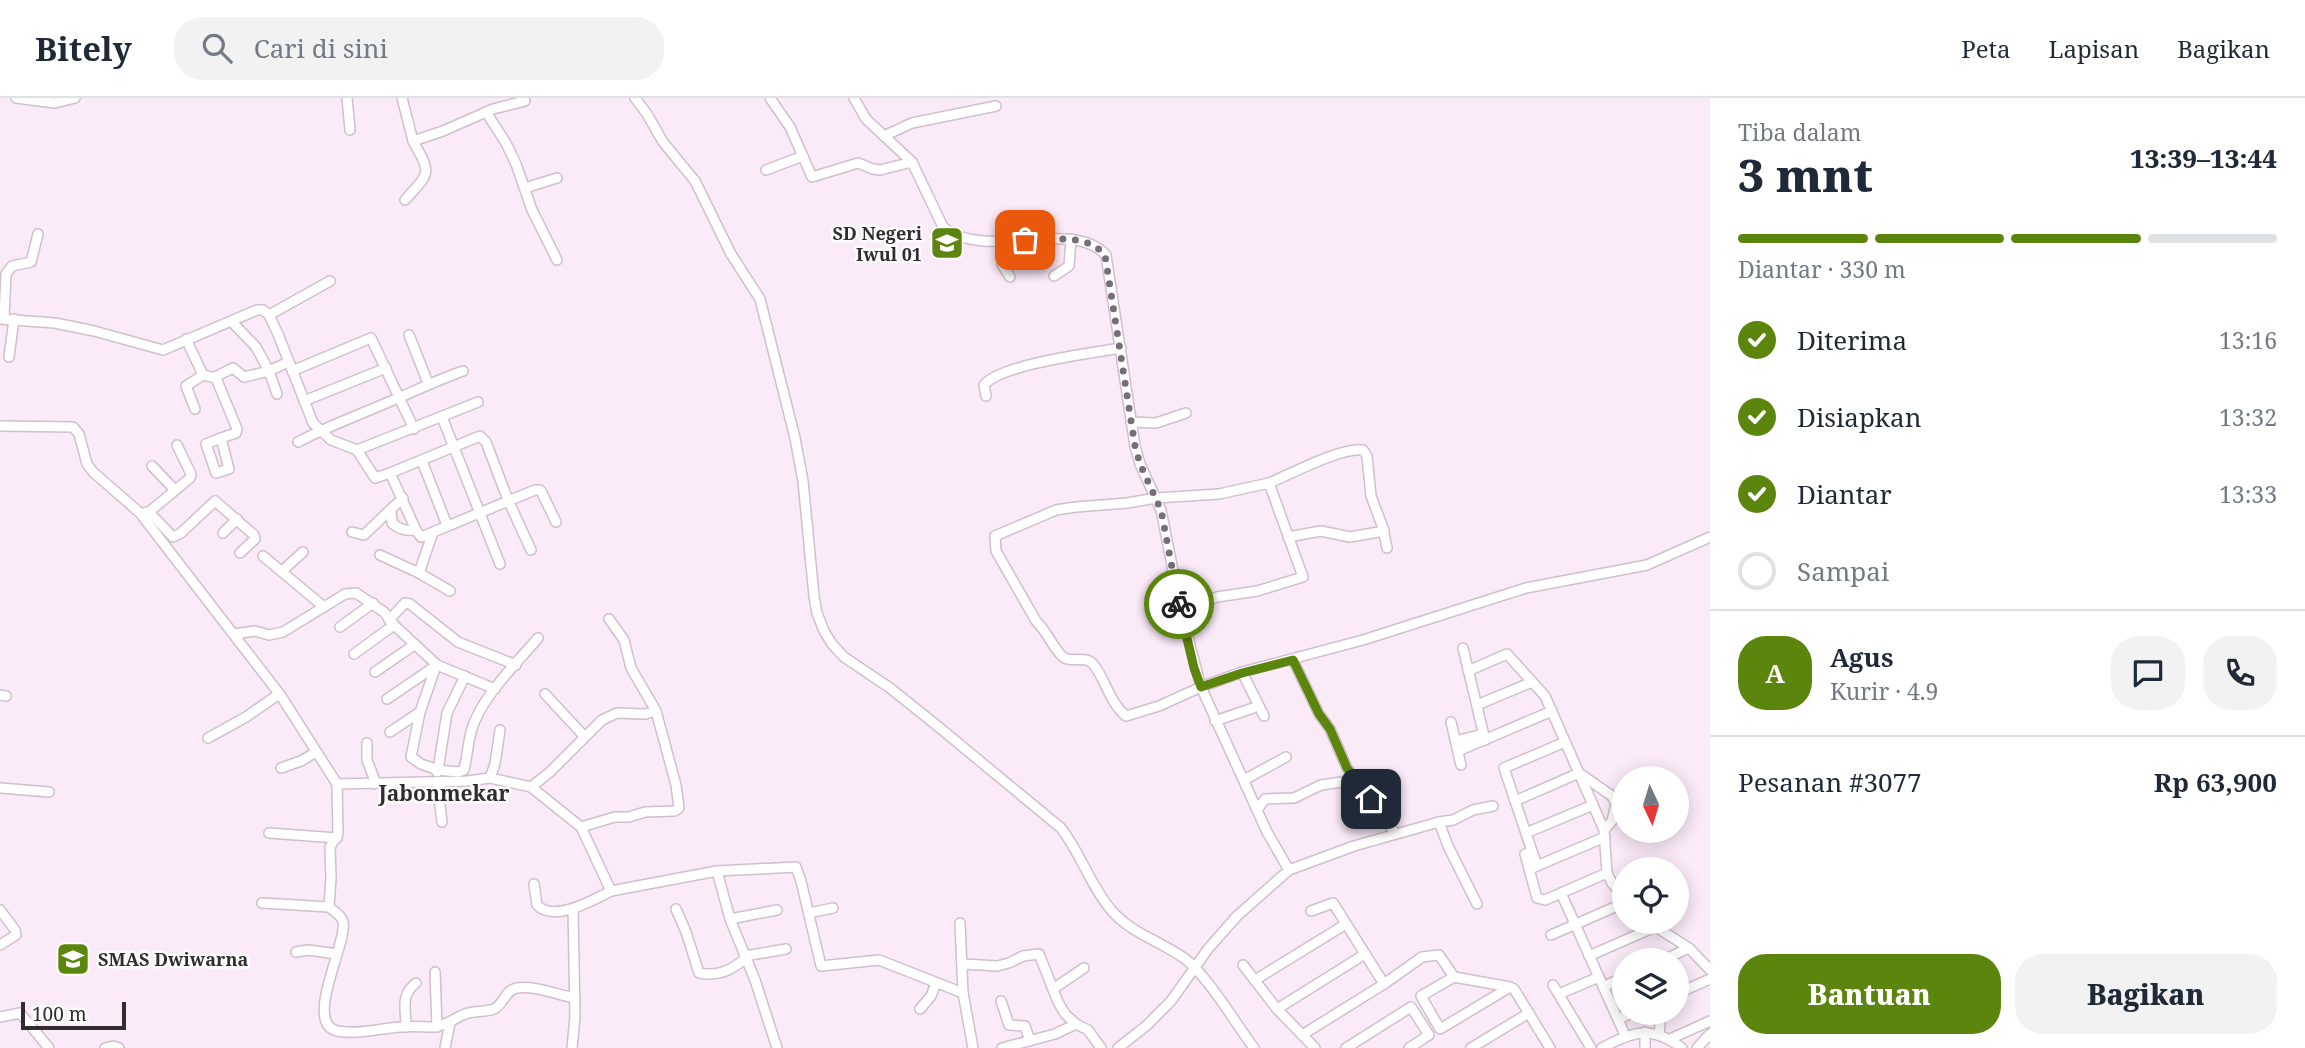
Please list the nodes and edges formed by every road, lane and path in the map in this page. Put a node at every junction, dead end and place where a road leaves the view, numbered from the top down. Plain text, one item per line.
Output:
1 (16, 98) edge
2 (75, 98) edge
3 (347, 98) edge
4 (402, 98) edge
5 (635, 98) edge
6 (770, 98) edge
7 (854, 98) edge
8 (524, 101) dead end
9 (996, 106) dead end
10 (486, 113) junction
11 (350, 131) dead end
12 (884, 136) junction
13 (412, 141) junction
14 (803, 156) junction
15 (912, 163) junction
16 (766, 170) dead end
17 (557, 178) dead end
18 (525, 188) junction
19 (405, 200) dead end
20 (38, 234) dead end
21 (1071, 239) junction
22 (1003, 241) junction
23 (557, 260) dead end
24 (1010, 276) dead end
25 (1054, 276) dead end
26 (330, 281) dead end
27 (269, 315) junction
28 (6, 319) edge
29 (231, 321) junction
30 (409, 335) dead end
31 (186, 339) junction
32 (1121, 348) junction
33 (9, 357) dead end
34 (290, 366) junction
35 (386, 368) junction
36 (269, 371) junction
37 (463, 371) dead end
38 (203, 375) junction
39 (215, 377) junction
40 (428, 383) junction
41 (277, 394) dead end
42 (986, 396) dead end
43 (401, 397) junction
44 (304, 401) junction
45 (478, 402) dead end
46 (195, 409) dead end
47 (1186, 413) dead end
48 (442, 417) junction
49 (1131, 422) junction
50 (0, 426) edge
51 (414, 429) junction
52 (320, 430) junction
53 (221, 438) dead end
54 (298, 442) dead end
55 (177, 445) dead end
56 (455, 446) junction
57 (357, 450) junction
58 (422, 461) junction
59 (152, 466) dead end
60 (390, 473) junction
61 (1269, 483) junction
62 (174, 489) junction
63 (403, 498) junction
64 (1156, 498) junction
65 (508, 500) junction
66 (391, 509) junction
67 (145, 512) junction
68 (478, 512) junction
69 (237, 519) junction
70 (556, 522) dead end
71 (447, 525) junction
72 (416, 530) junction
73 (1384, 531) junction
74 (352, 532) dead end
75 (223, 533) dead end
76 (432, 535) junction
77 (1288, 537) junction
78 (1710, 537) edge
79 (1387, 548) dead end
80 (531, 550) dead end
81 (303, 552) dead end
82 (240, 553) dead end
83 (380, 555) dead end
84 (263, 556) dead end
85 (500, 564) dead end
86 (282, 571) junction
87 (419, 573) junction
88 (450, 591) dead end
89 (373, 603) junction
90 (324, 607) junction
91 (1181, 611) junction
92 (609, 619) dead end
93 (391, 623) junction
94 (340, 627) dead end
95 (234, 634) junction
96 (538, 638) dead end
97 (414, 645) junction
98 (1463, 648) dead end
99 (354, 654) dead end
100 (1293, 660) junction
101 (516, 664) junction
102 (437, 665) junction
103 (1468, 671) junction
104 (375, 672) dead end
105 (1242, 673) junction
106 (465, 676) junction
107 (1532, 682) junction
108 (1201, 687) junction
109 (495, 688) junction
110 (279, 694) junction
111 (545, 694) dead end
112 (387, 699) dead end
113 (1476, 705) junction
114 (1259, 706) junction
115 (1552, 710) junction
116 (656, 711) junction
117 (420, 712) junction
118 (1264, 716) dead end
119 (1215, 721) junction
120 (1451, 722) dead end
121 (500, 730) dead end
122 (390, 732) dead end
123 (584, 736) junction
124 (1484, 737) junction
125 (208, 738) dead end
126 (1456, 741) junction
127 (1565, 742) junction
128 (367, 743) dead end
129 (1458, 751) junction
130 (316, 752) junction
131 (1286, 757) dead end
132 (1461, 765) dead end
133 (281, 768) dead end
134 (438, 770) junction
135 (1579, 773) junction
136 (490, 778) junction
137 (1244, 780) junction
138 (1356, 780) junction
139 (435, 782) junction
140 (337, 784) junction
141 (373, 784) junction
142 (531, 787) junction
143 (0, 788) edge
144 (49, 792) dead end
145 (1515, 801) junction
146 (1593, 805) junction
147 (1493, 806) dead end
148 (1257, 810) junction
149 (442, 822) dead end
150 (1439, 822) junction
151 (581, 827) junction
152 (269, 833) dead end
153 (1395, 833) junction
154 (1526, 833) junction
155 (1604, 834) junction
156 (337, 838) junction
157 (1533, 868) junction
158 (1289, 870) junction
159 (717, 871) junction
160 (1607, 873) junction
161 (1612, 883) edge
162 (534, 884) dead end
163 (611, 891) junction
164 (1560, 893) junction
165 (262, 903) dead end
166 (1477, 904) dead end
167 (328, 907) junction
168 (833, 908) dead end
169 (1612, 908) edge
170 (573, 909) junction
171 (676, 909) dead end
172 (0, 910) edge
173 (777, 910) dead end
174 (1311, 911) dead end
175 (809, 913) junction
176 (730, 919) junction
177 (960, 923) dead end
178 (1346, 924) junction
179 (1575, 925) junction
180 (1634, 934) edge
181 (1666, 934) edge
182 (1551, 935) dead end
183 (0, 945) edge
184 (1689, 948) joint
185 (786, 949) dead end
186 (296, 952) dead end
187 (337, 954) junction
188 (1365, 954) junction
189 (1589, 956) junction
190 (746, 957) junction
191 (963, 964) junction
192 (1243, 965) dead end
193 (1084, 968) dead end
194 (1195, 968) junction
195 (1710, 970) edge
196 (435, 972) dead end
197 (1454, 977) junction
198 (1599, 977) junction
199 (1710, 979) edge
200 (1255, 980) junction
201 (1612, 982) edge
202 (416, 983) dead end
203 (936, 983) junction
204 (1384, 984) junction
205 (1553, 985) dead end
206 (1603, 986) junction
207 (1510, 987) junction
208 (1689, 988) edge
209 (1053, 989) junction
210 (962, 993) junction
211 (1559, 994) junction
212 (575, 999) junction
213 (1001, 1000) dead end
214 (1612, 1006) edge
215 (920, 1009) dead end
216 (1277, 1009) junction
217 (1529, 1013) junction
218 (0, 1017) edge
219 (1710, 1021) edge
220 (450, 1023) junction
221 (1076, 1024) junction
222 (1621, 1025) edge
223 (1660, 1025) edge
224 (407, 1027) junction
225 (437, 1027) junction
226 (1645, 1032) junction
227 (1659, 1034) junction
228 (1710, 1034) edge
229 (1302, 1035) junction
230 (1625, 1035) junction
231 (1670, 1039) junction
232 (1029, 1044) edge
233 (1546, 1046) edge
234 (50, 1048) edge
235 (105, 1048) edge
236 (119, 1048) edge
237 (445, 1048) edge
238 (572, 1048) edge
239 (775, 1048) edge
240 (973, 1048) edge
241 (1002, 1048) edge
242 (1101, 1048) edge
243 (1118, 1048) edge
244 (1254, 1048) edge
245 (1315, 1048) edge
246 (1346, 1048) edge
247 (1409, 1048) edge
248 (1471, 1048) edge
249 (1591, 1048) edge
250 (1602, 1048) edge
251 (1645, 1048) edge
252 (1682, 1048) edge
253 (1696, 1048) edge

1 - 2 street
3 - 11 street
4 - 13 street
5 - 194 street
6 - 14 street
7 - 12 street
8 - 10 street
9 - 12 street
10 - 13 street
10 - 18 street
12 - 15 street
13 - 19 street
14 - 15 street
14 - 16 street
15 - 22 street
17 - 18 street
18 - 23 street
20 - 28 street
21 - 22 street
21 - 25 street
21 - 32 street
22 - 24 street
26 - 27 street
27 - 29 street
27 - 34 street
28 - 31 street
28 - 33 street
29 - 31 street
29 - 36 street
30 - 40 street
31 - 38 street
32 - 42 street
32 - 49 street
34 - 35 street
34 - 36 street
34 - 44 street
35 - 43 street
35 - 44 street
36 - 39 street
36 - 41 street
37 - 40 street
38 - 39 street
38 - 46 street
39 - 53 street
40 - 43 street
43 - 51 street
43 - 52 street
44 - 52 street
45 - 48 street
47 - 49 street
48 - 51 street
48 - 56 street
49 - 64 street
50 - 67 street
51 - 57 street
52 - 54 street
52 - 57 street
55 - 62 street
56 - 58 street
56 - 65 street
56 - 68 street
57 - 60 street
58 - 60 street
58 - 71 street
59 - 62 street
60 - 63 street
61 - 64 street
61 - 73 street
61 - 77 street
62 - 67 street
63 - 66 street
63 - 72 street
64 - 91 street
64 - 108 street
65 - 68 street
65 - 70 street
65 - 80 street
66 - 72 street
66 - 74 street
67 - 69 street
67 - 95 street
68 - 71 street
68 - 85 street
69 - 75 street
69 - 82 street
71 - 76 street
72 - 76 street
73 - 77 street
73 - 79 street
76 - 87 street
77 - 91 street
78 - 100 street
81 - 86 street
83 - 87 street
84 - 86 street
86 - 90 street
87 - 88 street
89 - 90 street
89 - 93 street
89 - 94 street
90 - 95 street
91 - 108 street
92 - 116 street
93 - 97 street
93 - 99 street
93 - 101 street
95 - 110 street
96 - 101 street
97 - 102 street
97 - 104 street
98 - 103 street
100 - 105 street
100 - 138 street
101 - 109 street
102 - 106 street
102 - 112 street
102 - 117 street
103 - 107 street
103 - 113 street
105 - 108 street
105 - 114 street
106 - 109 street
106 - 134 street
107 - 113 street
107 - 115 street
108 - 119 street
109 - 134 street
110 - 125 street
110 - 130 street
111 - 123 street
113 - 124 street
114 - 118 street
114 - 119 street
115 - 124 street
115 - 127 street
116 - 123 street
116 - 151 street
117 - 122 street
117 - 134 street
119 - 137 street
120 - 126 street
121 - 136 street
123 - 142 street
124 - 126 street
124 - 129 street
126 - 129 street
127 - 135 street
127 - 145 street
128 - 141 street
129 - 132 street
130 - 133 street
130 - 140 street
131 - 137 street
134 - 139 street
135 - 145 street
135 - 146 street
135 - 155 street
136 - 139 street
136 - 142 street
137 - 148 street
138 - 148 street
138 - 153 street
139 - 141 street
139 - 149 street
140 - 141 street
140 - 156 street
142 - 151 street
143 - 144 street
145 - 154 street
146 - 154 street
146 - 155 street
147 - 150 street
148 - 158 street
150 - 153 street
150 - 166 street
151 - 163 street
152 - 156 street
153 - 158 street
154 - 157 street
155 - 157 street
155 - 160 street
156 - 167 street
157 - 164 street
158 - 194 street
159 - 163 street
159 - 175 street
159 - 176 street
160 - 161 street
160 - 164 street
162 - 170 street
163 - 170 street
164 - 179 street
165 - 167 street
167 - 187 street
168 - 175 street
169 - 179 street
170 - 212 street
171 - 190 street
172 - 183 street
173 - 176 street
174 - 178 street
175 - 203 street
176 - 190 street
177 - 191 street
178 - 188 street
178 - 200 street
179 - 182 street
179 - 189 street
180 - 189 street
181 - 184 street
184 - 195 street
185 - 190 street
186 - 187 street
187 - 224 street
188 - 204 street
188 - 216 street
189 - 198 street
190 - 239 street
191 - 209 street
191 - 210 street
192 - 200 street
193 - 209 street
194 - 243 street
194 - 244 street
196 - 225 street
197 - 204 street
197 - 207 street
197 - 207 street
198 - 206 street
198 - 211 street
199 - 208 street
200 - 216 street
201 - 206 street
202 - 224 street
203 - 210 street
203 - 215 street
204 - 229 street
205 - 211 street
206 - 214 street
207 - 217 street
209 - 221 street
210 - 240 street
211 - 249 street
212 - 220 street
212 - 238 street
213 - 232 street
216 - 229 street
217 - 233 street
217 - 248 street
218 - 234 street
219 - 231 street
220 - 225 street
220 - 237 street
221 - 232 street
221 - 242 street
222 - 230 street
223 - 227 street
224 - 225 street
226 - 227 street
226 - 230 street
226 - 251 street
227 - 231 street
228 - 253 street
229 - 245 street
230 - 250 street
231 - 252 street
232 - 241 street
235 - 236 street
246 - 247 street

